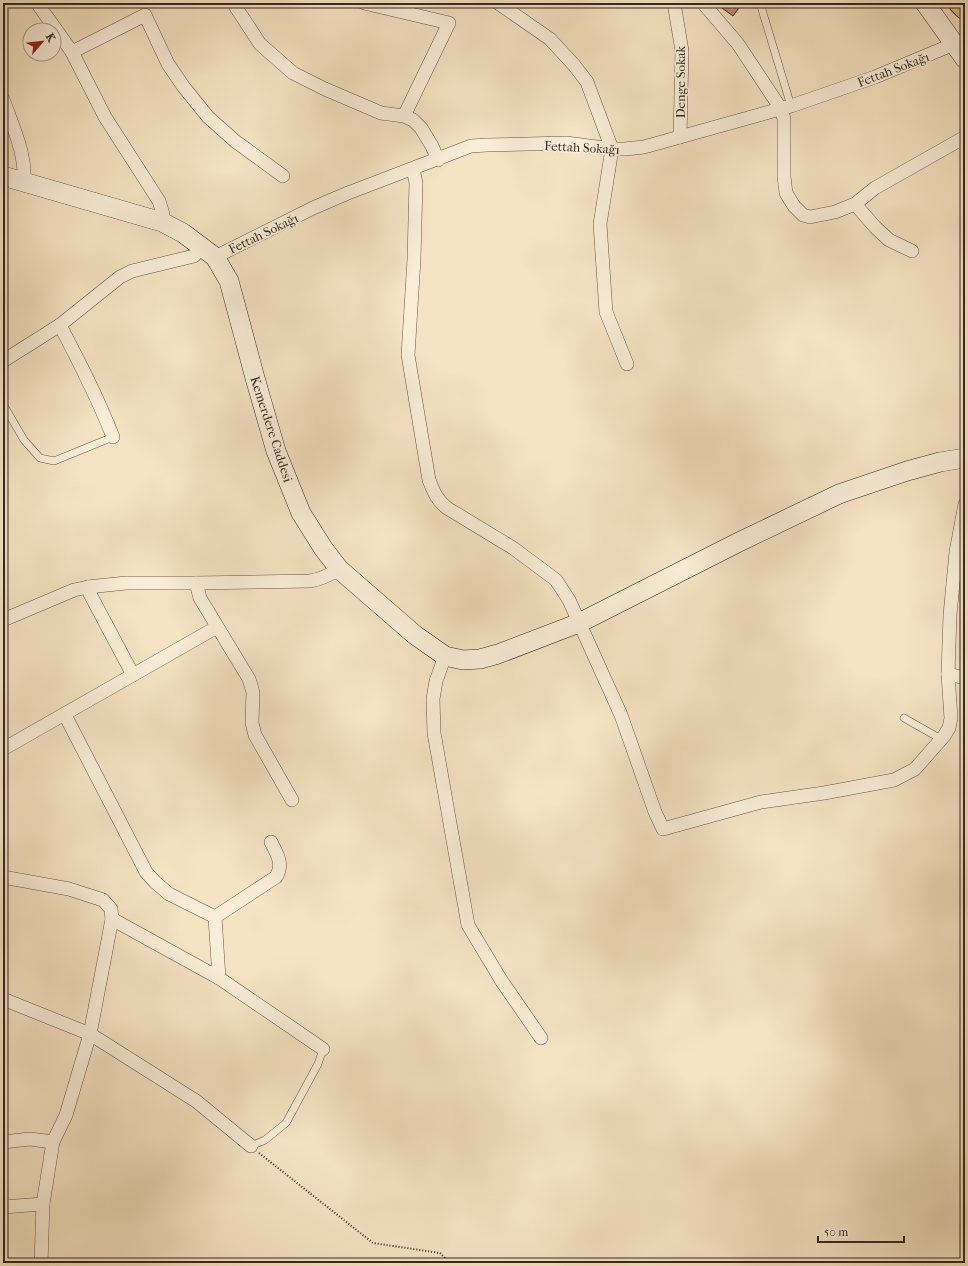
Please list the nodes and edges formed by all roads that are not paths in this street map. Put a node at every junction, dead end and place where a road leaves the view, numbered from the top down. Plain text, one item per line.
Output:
1 (37, 3) edge
2 (234, 3) edge
3 (364, 3) edge
4 (498, 3) edge
5 (674, 3) edge
6 (704, 3) edge
7 (760, 3) edge
8 (925, 3) edge
9 (960, 3) edge
10 (965, 8) edge
11 (72, 52) junction
12 (960, 52) edge
13 (3, 99) edge
14 (786, 107) junction
15 (404, 116) junction
16 (680, 137) junction
17 (965, 137) edge
18 (612, 149) junction
19 (438, 160) junction
20 (413, 169) junction
21 (3, 176) edge
22 (283, 176) dead end
23 (24, 182) junction
24 (855, 204) junction
25 (162, 222) junction
26 (912, 251) dead end
27 (208, 252) junction
28 (60, 325) junction
29 (3, 361) edge
30 (626, 364) dead end
31 (3, 404) edge
32 (113, 437) joint
33 (965, 458) edge
34 (965, 504) edge
35 (340, 569) junction
36 (196, 583) junction
37 (88, 587) junction
38 (3, 620) edge
39 (579, 623) junction
40 (218, 628) junction
41 (445, 656) junction
42 (948, 674) junction
43 (133, 675) junction
44 (965, 678) edge
45 (65, 715) junction
46 (904, 718) dead end
47 (941, 739) junction
48 (3, 749) edge
49 (292, 800) dead end
50 (271, 842) dead end
51 (3, 877) edge
52 (215, 917) junction
53 (112, 919) junction
54 (220, 978) junction
55 (3, 999) edge
56 (90, 1034) junction
57 (541, 1038) dead end
58 (323, 1049) joint
59 (3, 1142) edge
60 (53, 1142) junction
61 (251, 1146) joint
62 (43, 1204) junction
63 (3, 1207) edge
64 (41, 1263) edge

1 - 11 street
2 - 15 street
3 - 15 street
4 - 18 street
5 - 16 street, Denge Sokak
6 - 14 street
7 - 14 lane
8 - 12 street
9 - 10 highway
11 - 22 street
11 - 25 street
12 - 14 street, Fettah Sokağı
13 - 23 street
14 - 16 street, Fettah Sokağı
14 - 24 street
15 - 19 street
16 - 18 street, Fettah Sokağı
17 - 24 street
18 - 19 street, Fettah Sokağı
18 - 30 street
19 - 20 street, Fettah Sokağı
20 - 27 street, Fettah Sokağı
20 - 39 street
21 - 23 street, Kemerdere Caddesi
23 - 25 street, Kemerdere Caddesi
24 - 26 street
25 - 27 street, Kemerdere Caddesi
27 - 28 street, Fettah Sokağı
27 - 35 street, Kemerdere Caddesi
28 - 29 street, Fettah Sokağı
28 - 32 street
31 - 32 lane
33 - 39 street, Kemerdere Caddesi
34 - 42 street
35 - 36 street
35 - 41 street, Kemerdere Caddesi
36 - 37 street
36 - 40 street
37 - 38 street
37 - 43 street
39 - 41 street, Kemerdere Caddesi
39 - 47 street
40 - 43 street
40 - 49 street
41 - 57 street
42 - 44 street
42 - 47 street
43 - 45 street
45 - 48 street
45 - 52 street
46 - 47 lane
50 - 52 street
51 - 53 street
52 - 54 street
53 - 54 street
53 - 56 street
54 - 58 street
55 - 56 street
56 - 60 street
56 - 61 street
58 - 61 lane
59 - 60 street
60 - 62 street
62 - 63 street
62 - 64 street

